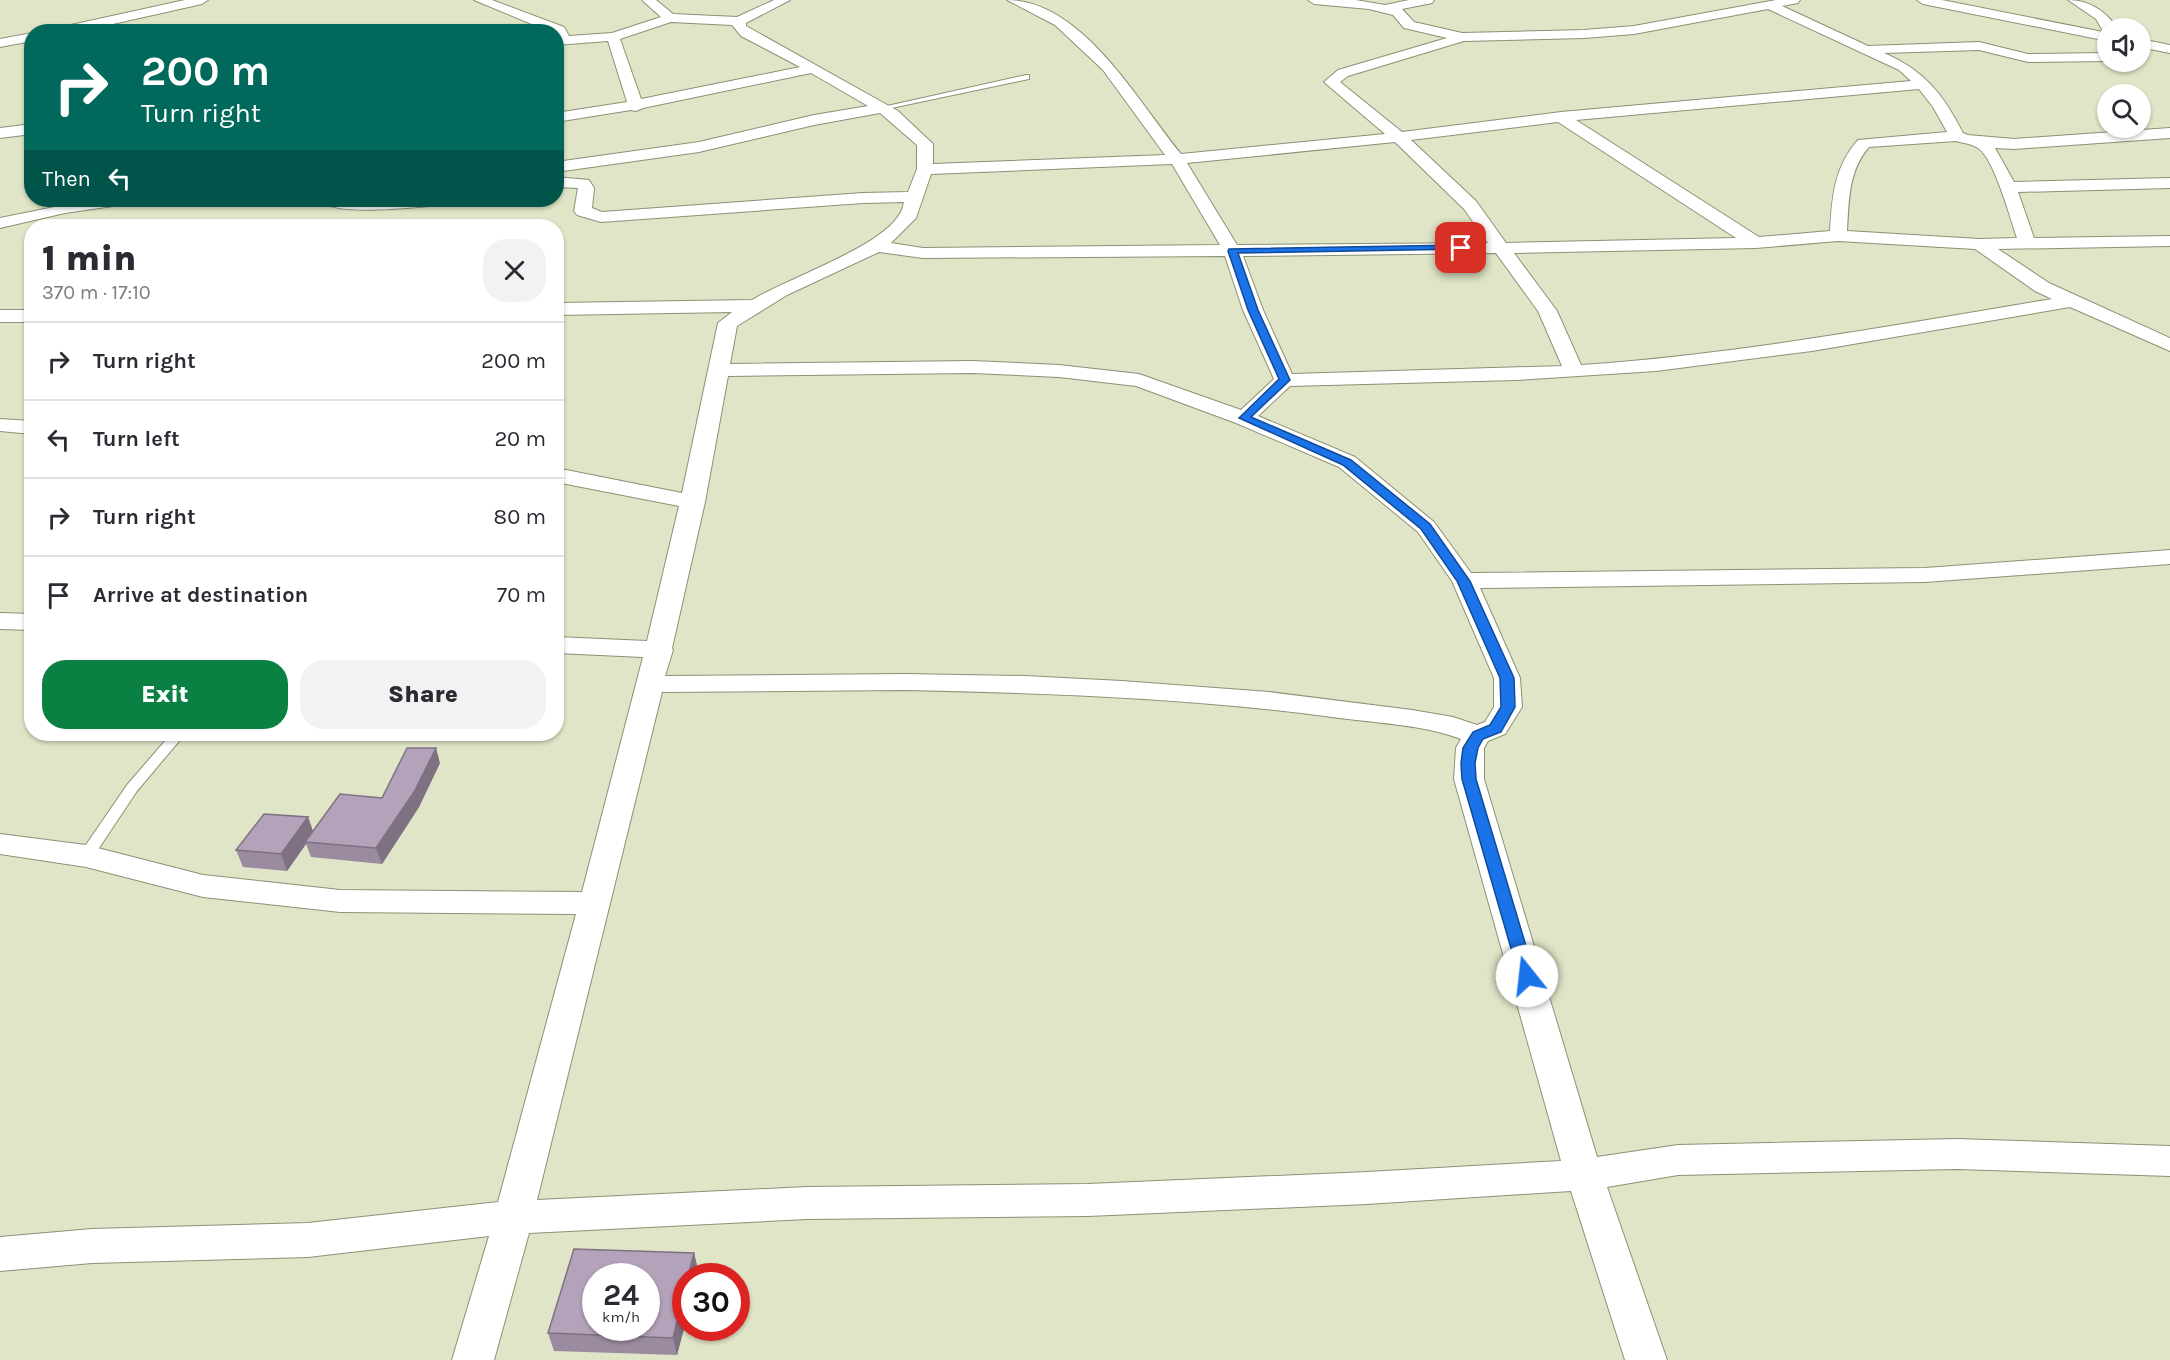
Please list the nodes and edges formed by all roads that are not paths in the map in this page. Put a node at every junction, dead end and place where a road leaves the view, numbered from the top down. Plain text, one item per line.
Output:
1 (202, 0) edge
2 (480, 0) edge
3 (648, 0) edge
4 (784, 0) edge
5 (1013, 0) edge
6 (1314, 0) edge
7 (1428, 0) edge
8 (1794, 0) edge
9 (1923, 0) edge
10 (2074, 0) edge
11 (1771, 6) junction
12 (1384, 9) junction
13 (670, 18) junction
14 (2103, 18) edge
15 (739, 21) junction
16 (93, 24) edge
17 (543, 24) edge
18 (2097, 31) edge
19 (613, 37) junction
20 (1463, 37) junction
21 (24, 38) edge
22 (564, 41) edge
23 (0, 43) edge
24 (2151, 45) edge
25 (1863, 49) junction
26 (2170, 49) edge
27 (2097, 57) edge
28 (2151, 58) edge
29 (2170, 58) edge
30 (813, 68) junction
31 (1026, 77) dead end
32 (1922, 84) junction
33 (636, 106) junction
34 (882, 108) junction
35 (564, 117) edge
36 (1561, 117) junction
37 (24, 130) edge
38 (6, 132) edge
39 (2170, 133) edge
40 (1398, 136) junction
41 (1957, 136) junction
42 (1980, 142) junction
43 (0, 145) edge
44 (1177, 159) junction
45 (564, 166) edge
46 (925, 169) junction
47 (564, 182) edge
48 (2170, 183) edge
49 (2007, 187) junction
50 (914, 197) junction
51 (71, 207) edge
52 (0, 223) edge
53 (1838, 236) junction
54 (2170, 241) edge
55 (1756, 243) junction
56 (2027, 243) junction
57 (1979, 244) junction
58 (877, 246) junction
59 (1501, 248) junction
60 (1232, 251) junction
61 (2072, 301) junction
62 (755, 306) junction
63 (564, 309) edge
64 (0, 316) edge
65 (24, 316) edge
66 (2165, 340) edge
67 (719, 370) junction
68 (1574, 371) junction
69 (1284, 380) junction
70 (1244, 418) junction
71 (0, 425) edge
72 (24, 427) edge
73 (564, 477) edge
74 (693, 502) junction
75 (2170, 557) edge
76 (1464, 581) junction
77 (0, 621) edge
78 (24, 622) edge
79 (564, 645) edge
80 (660, 650) junction
81 (652, 684) junction
82 (1478, 735) junction
83 (172, 741) edge
84 (0, 844) edge
85 (86, 856) junction
86 (596, 903) junction
87 (2170, 1161) edge
88 (1584, 1175) junction
89 (515, 1217) junction
90 (0, 1254) edge
91 (473, 1360) edge
92 (1646, 1360) edge

1 - 16 street
2 - 17 street
3 - 13 street
4 - 15 street
5 - 44 street
6 - 12 street
7 - 12 street
8 - 11 street
9 - 18 street
10 - 14 street
11 - 20 street
11 - 25 street
12 - 20 street
13 - 15 street
13 - 19 street
15 - 30 street
19 - 22 street
19 - 33 street
20 - 40 street
21 - 23 street
24 - 26 street
25 - 27 street
25 - 32 street
28 - 29 street
30 - 33 street
30 - 34 street
31 - 34 lane
32 - 36 street
32 - 41 street
33 - 35 street
34 - 45 street
34 - 46 street
36 - 40 street
36 - 55 street
37 - 38 street
38 - 43 street
39 - 42 street
40 - 44 street
40 - 59 street
41 - 42 street
41 - 53 street
42 - 49 street
44 - 46 street
44 - 60 street
46 - 50 street
47 - 50 street
48 - 49 street
49 - 56 street
50 - 58 street
51 - 52 street
53 - 55 street
53 - 57 street
54 - 56 street
55 - 59 street
56 - 57 street
57 - 61 street
58 - 60 street
58 - 62 street
59 - 60 street
59 - 68 street
60 - 69 street
61 - 66 street
61 - 68 street
62 - 63 street
62 - 67 street
64 - 65 street
67 - 70 street
67 - 74 street
68 - 69 street
69 - 70 street
70 - 76 street
71 - 72 street
73 - 74 street
74 - 80 street
75 - 76 street
76 - 82 street
77 - 78 street
79 - 80 street
80 - 81 street
81 - 82 street
81 - 86 street
82 - 88 street
83 - 85 lane
84 - 85 street
85 - 86 street
86 - 89 street
87 - 88 street
88 - 89 street
88 - 92 street
89 - 90 street
89 - 91 street

